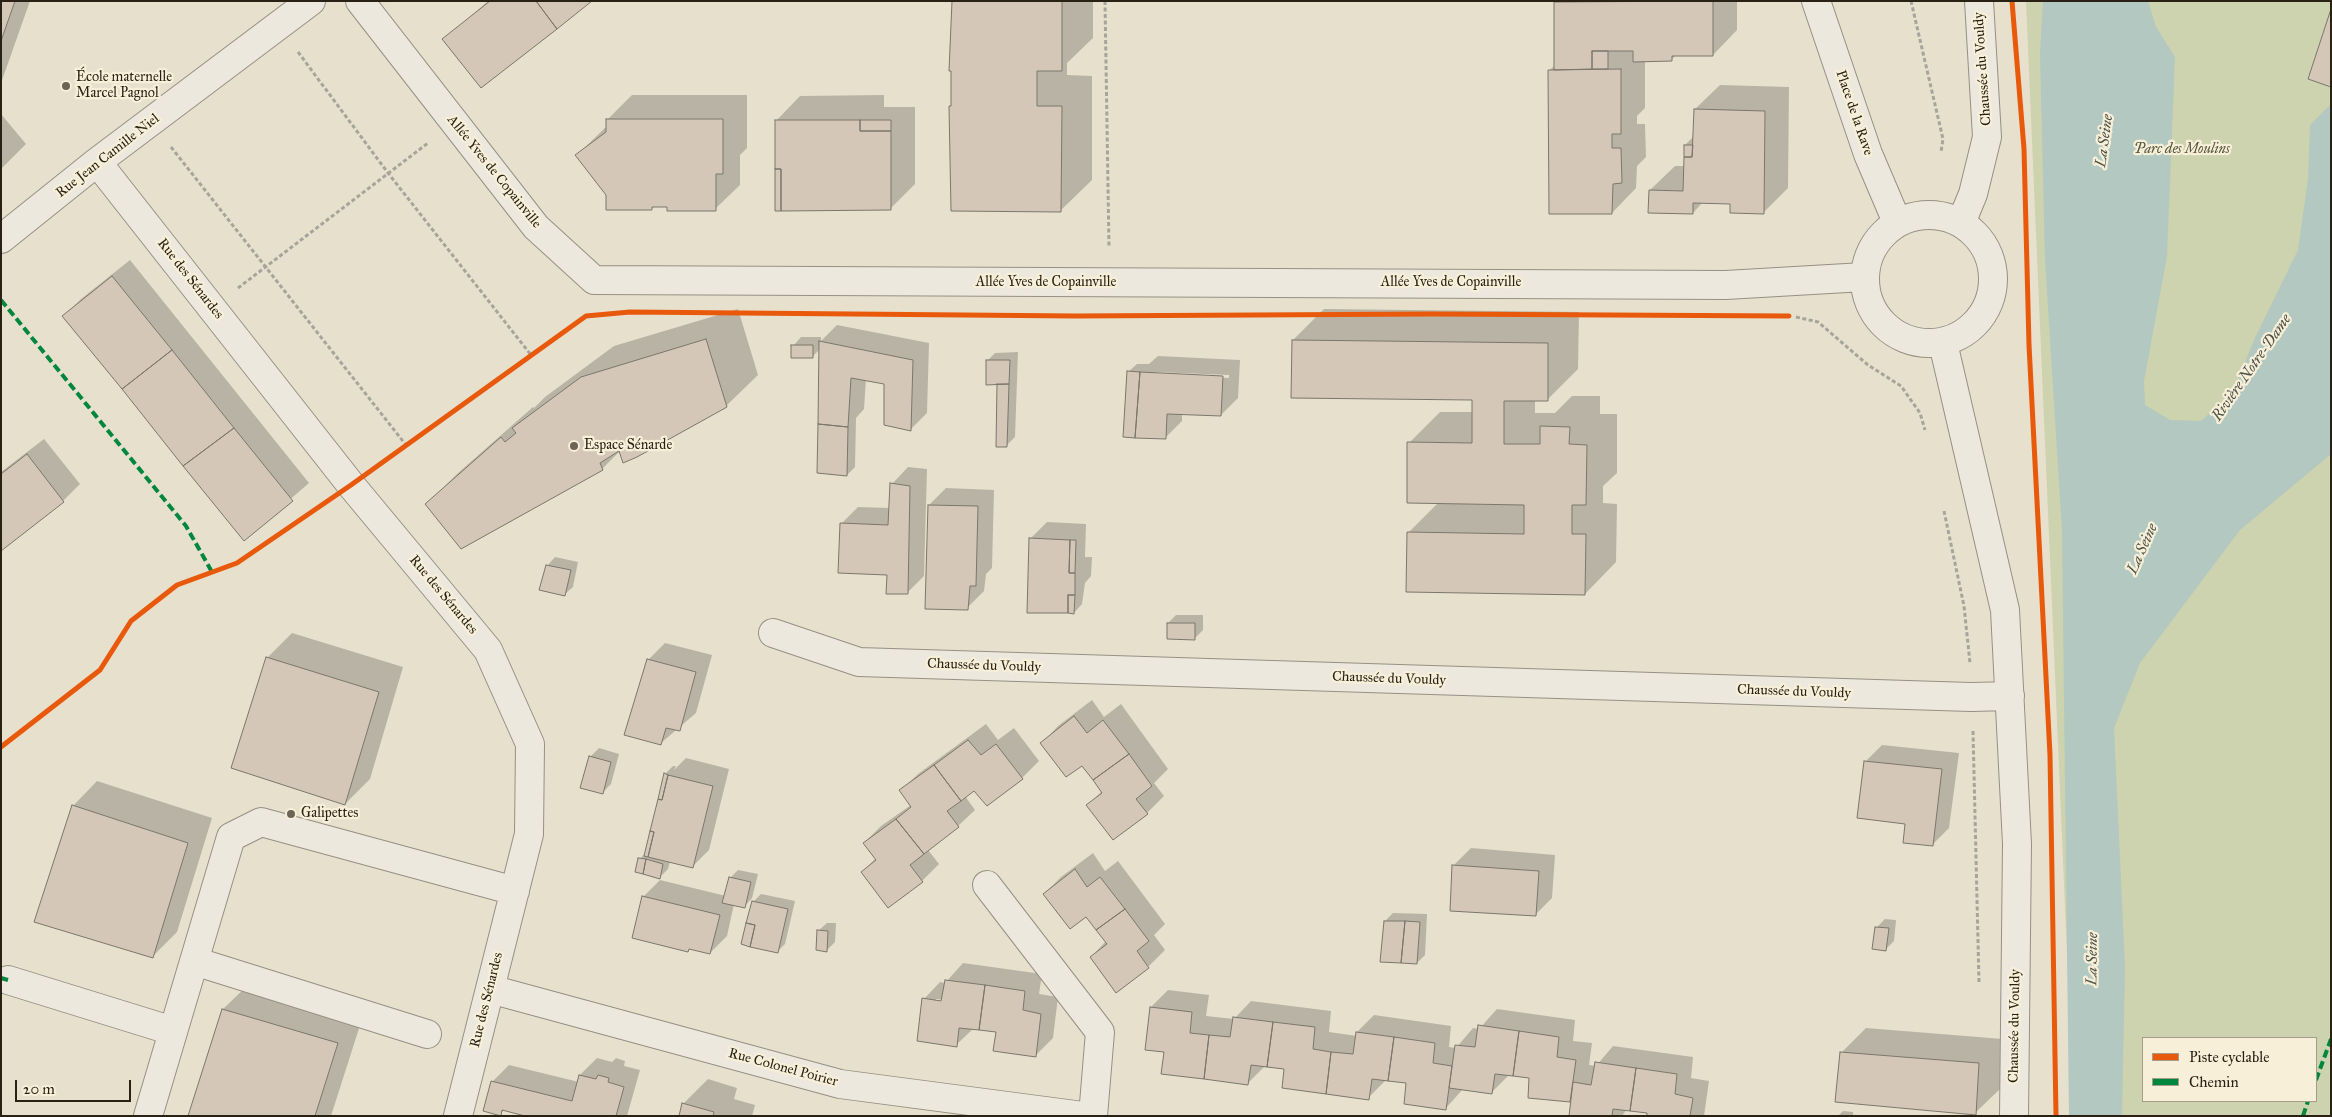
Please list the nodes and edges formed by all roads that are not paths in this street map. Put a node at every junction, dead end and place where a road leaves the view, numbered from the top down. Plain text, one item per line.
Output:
1 (311, 1) edge
2 (360, 1) edge
3 (1816, 1) edge
4 (1979, 1) edge
5 (97, 162) junction
6 (1897, 222) junction
7 (1961, 223) junction
8 (1, 239) edge
9 (1864, 277) junction
10 (1943, 343) junction
11 (773, 633) dead end
12 (2010, 696) junction
13 (987, 885) dead end
14 (515, 892) junction
15 (194, 961) junction
16 (8, 980) dead end
17 (490, 989) junction
18 (173, 1031) junction
19 (427, 1034) dead end
20 (148, 1116) edge
21 (458, 1116) edge
22 (1083, 1116) edge
23 (1093, 1116) edge
24 (2014, 1116) edge

1 - 5 street, Rue Jean Camille Niel
2 - 9 street, Allée Yves de Copainville
3 - 6 street, Place de la Rave
4 - 7 street, Chaussée du Vouldy
5 - 8 street, Rue Jean Camille Niel
5 - 14 street, Rue des Sénardes
6 - 7 street
6 - 9 street
7 - 10 street
9 - 10 street
10 - 12 street, Chaussée du Vouldy
11 - 12 street, Chaussée du Vouldy
12 - 24 street, Chaussée du Vouldy
13 - 23 street
14 - 15 street
14 - 17 street, Rue des Sénardes
15 - 18 street
15 - 19 street
16 - 18 street
17 - 21 street, Rue des Sénardes
17 - 22 street, Rue Colonel Poirier
18 - 20 street

